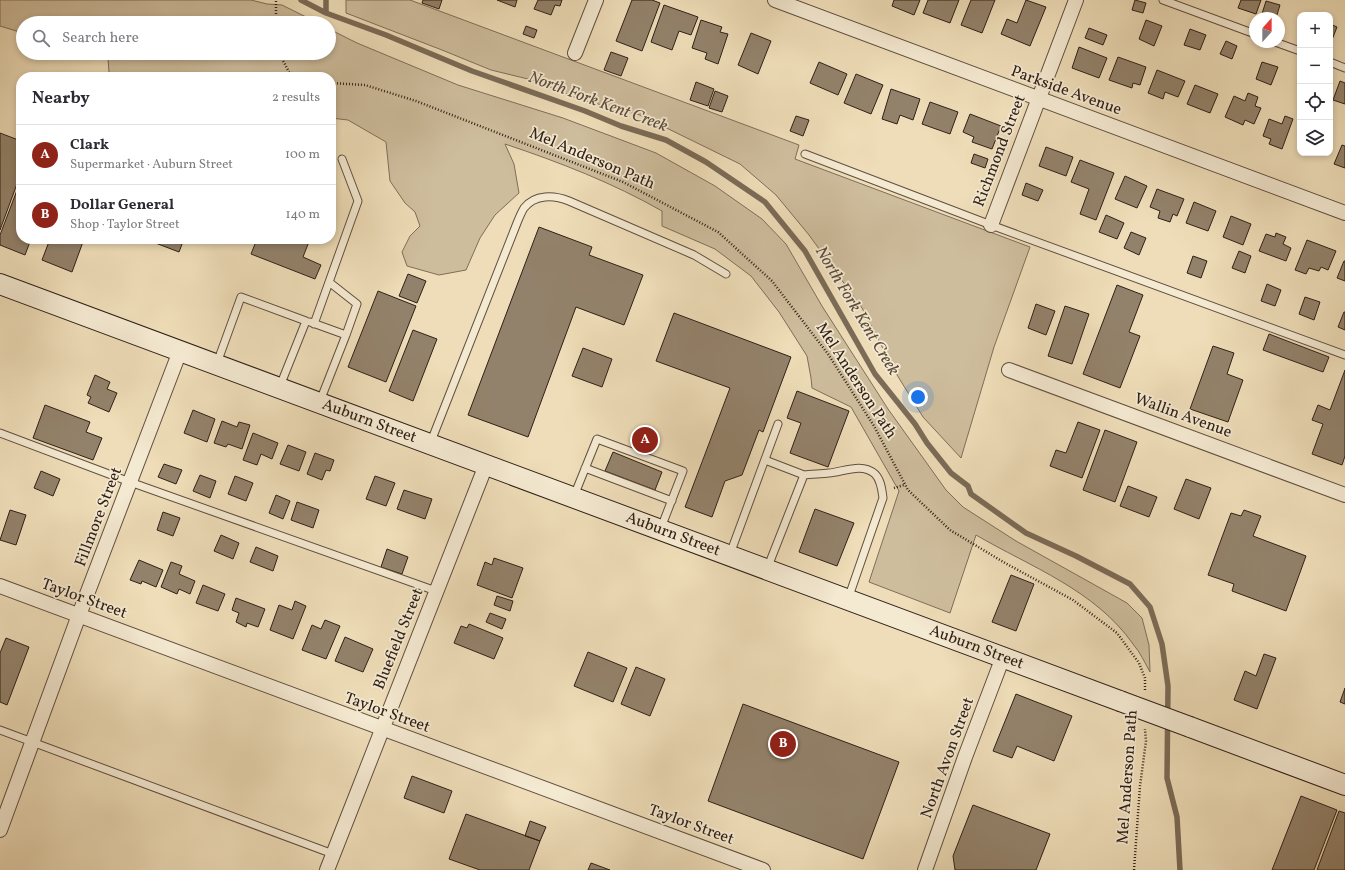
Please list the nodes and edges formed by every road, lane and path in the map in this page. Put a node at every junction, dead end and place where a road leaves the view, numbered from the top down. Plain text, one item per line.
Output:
1 (276, 0) edge
2 (596, 0) edge
3 (775, 0) edge
4 (1076, 0) edge
5 (1163, 0) edge
6 (276, 16) edge
7 (1249, 32) edge
8 (1285, 46) edge
9 (1297, 50) edge
10 (575, 53) dead end
11 (283, 60) edge
12 (1333, 63) edge
13 (1345, 68) edge
14 (289, 72) edge
15 (336, 83) edge
16 (1039, 98) junction
17 (805, 154) dead end
18 (342, 159) dead end
19 (1345, 213) edge
20 (991, 225) junction
21 (726, 274) dead end
22 (329, 282) junction
23 (0, 284) edge
24 (306, 321) junction
25 (314, 324) junction
26 (346, 335) junction
27 (180, 351) junction
28 (1345, 355) edge
29 (216, 365) junction
30 (1009, 370) dead end
31 (279, 388) junction
32 (320, 403) junction
33 (778, 424) dead end
34 (0, 432) edge
35 (430, 444) junction
36 (765, 460) junction
37 (486, 465) junction
38 (585, 468) junction
39 (804, 475) junction
40 (130, 482) junction
41 (1345, 494) edge
42 (574, 498) junction
43 (672, 501) junction
44 (660, 530) junction
45 (729, 556) junction
46 (767, 570) junction
47 (0, 586) edge
48 (436, 591) junction
49 (848, 600) junction
50 (79, 615) junction
51 (1003, 657) junction
52 (1145, 693) dead end
53 (1145, 725) dead end
54 (382, 729) junction
55 (0, 730) edge
56 (33, 743) junction
57 (1345, 785) edge
58 (0, 830) edge
59 (333, 854) junction
60 (327, 870) edge
61 (763, 870) edge
62 (924, 870) edge
63 (1134, 870) edge

1 - 6 path
2 - 10 street
3 - 16 street, Parkside Avenue
4 - 16 street, Richmond Street
5 - 7 lane
8 - 9 lane
11 - 14 path
12 - 13 lane
15 - 52 path, Mel Anderson Path
16 - 19 street, Parkside Avenue
16 - 20 street, Richmond Street
17 - 20 lane
18 - 22 lane
20 - 28 lane
21 - 35 lane
22 - 25 lane
22 - 26 lane
23 - 27 main road, Auburn Street
24 - 25 lane
24 - 29 lane
24 - 31 lane
25 - 26 lane
26 - 32 lane
27 - 29 main road, Auburn Street
27 - 40 street, Fillmore Street
29 - 31 main road, Auburn Street
30 - 41 street, Wallin Avenue
31 - 32 main road, Auburn Street
32 - 35 main road, Auburn Street
33 - 36 lane
34 - 40 lane
35 - 37 main road, Auburn Street
36 - 39 lane
36 - 45 lane
37 - 42 main road, Auburn Street
37 - 48 street, Bluefield Street
38 - 42 lane
38 - 43 lane
38 - 43 lane
39 - 46 lane
39 - 49 lane
40 - 48 lane
40 - 50 street, Fillmore Street
42 - 44 main road, Auburn Street
43 - 44 lane
44 - 45 main road, Auburn Street
45 - 46 main road, Auburn Street
46 - 49 main road, Auburn Street
47 - 50 street, Taylor Street
48 - 54 street, Bluefield Street
49 - 51 main road, Auburn Street
50 - 54 street, Taylor Street
50 - 56 street, Fillmore Street
51 - 57 main road, Auburn Street, bridge
51 - 62 street, North Avon Street
53 - 63 path, Mel Anderson Path
54 - 59 street, Bluefield Street
54 - 61 street, Taylor Street
55 - 56 lane
56 - 58 street, Fillmore Street
56 - 59 lane
59 - 60 street, Bluefield Street

